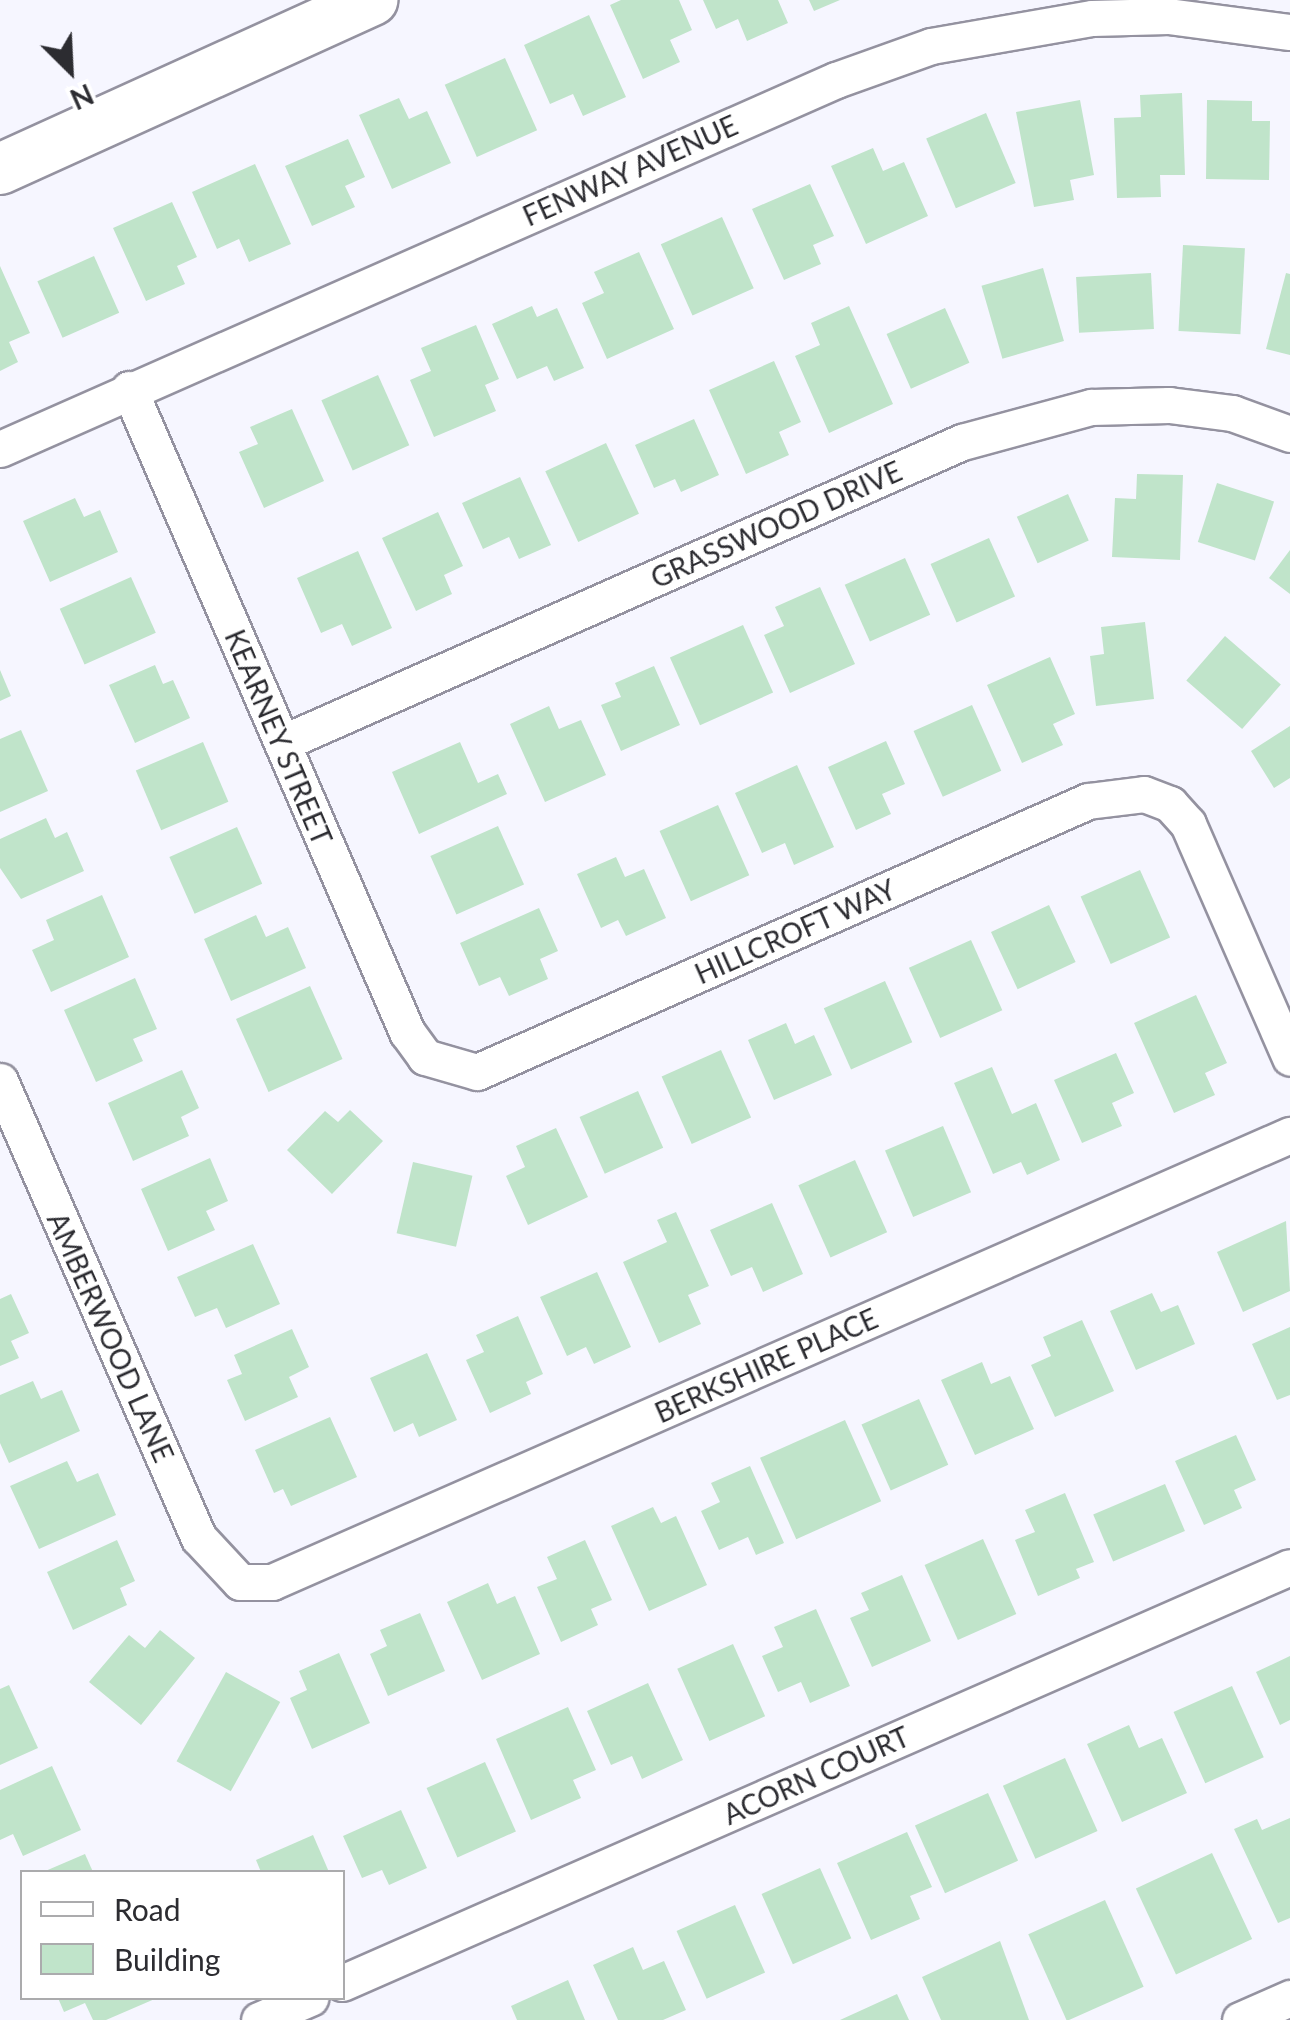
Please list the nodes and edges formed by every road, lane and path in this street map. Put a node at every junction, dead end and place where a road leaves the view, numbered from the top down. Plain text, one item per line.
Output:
1 (370, 0) edge
2 (1290, 32) edge
3 (0, 169) edge
4 (129, 389) junction
5 (1290, 434) edge
6 (0, 449) edge
7 (282, 743) junction
8 (1290, 1058) edge
9 (449, 1067) joint
10 (0, 1081) edge
11 (1290, 1135) edge
12 (1290, 1567) edge
13 (240, 1582) joint
14 (345, 1982) edge
15 (1290, 1998) edge
16 (305, 2000) edge
17 (259, 2020) edge
18 (1240, 2020) edge

1 - 3 street
2 - 4 street, FENWAY AVENUE
4 - 6 street, FENWAY AVENUE
4 - 7 street, KEARNEY STREET
5 - 7 street, GRASSWOOD DRIVE
7 - 9 street, KEARNEY STREET
8 - 9 street, HILLCROFT WAY
10 - 13 street, AMBERWOOD LANE
11 - 13 street, BERKSHIRE PLACE
12 - 14 street, ACORN COURT
15 - 18 street
16 - 17 street

